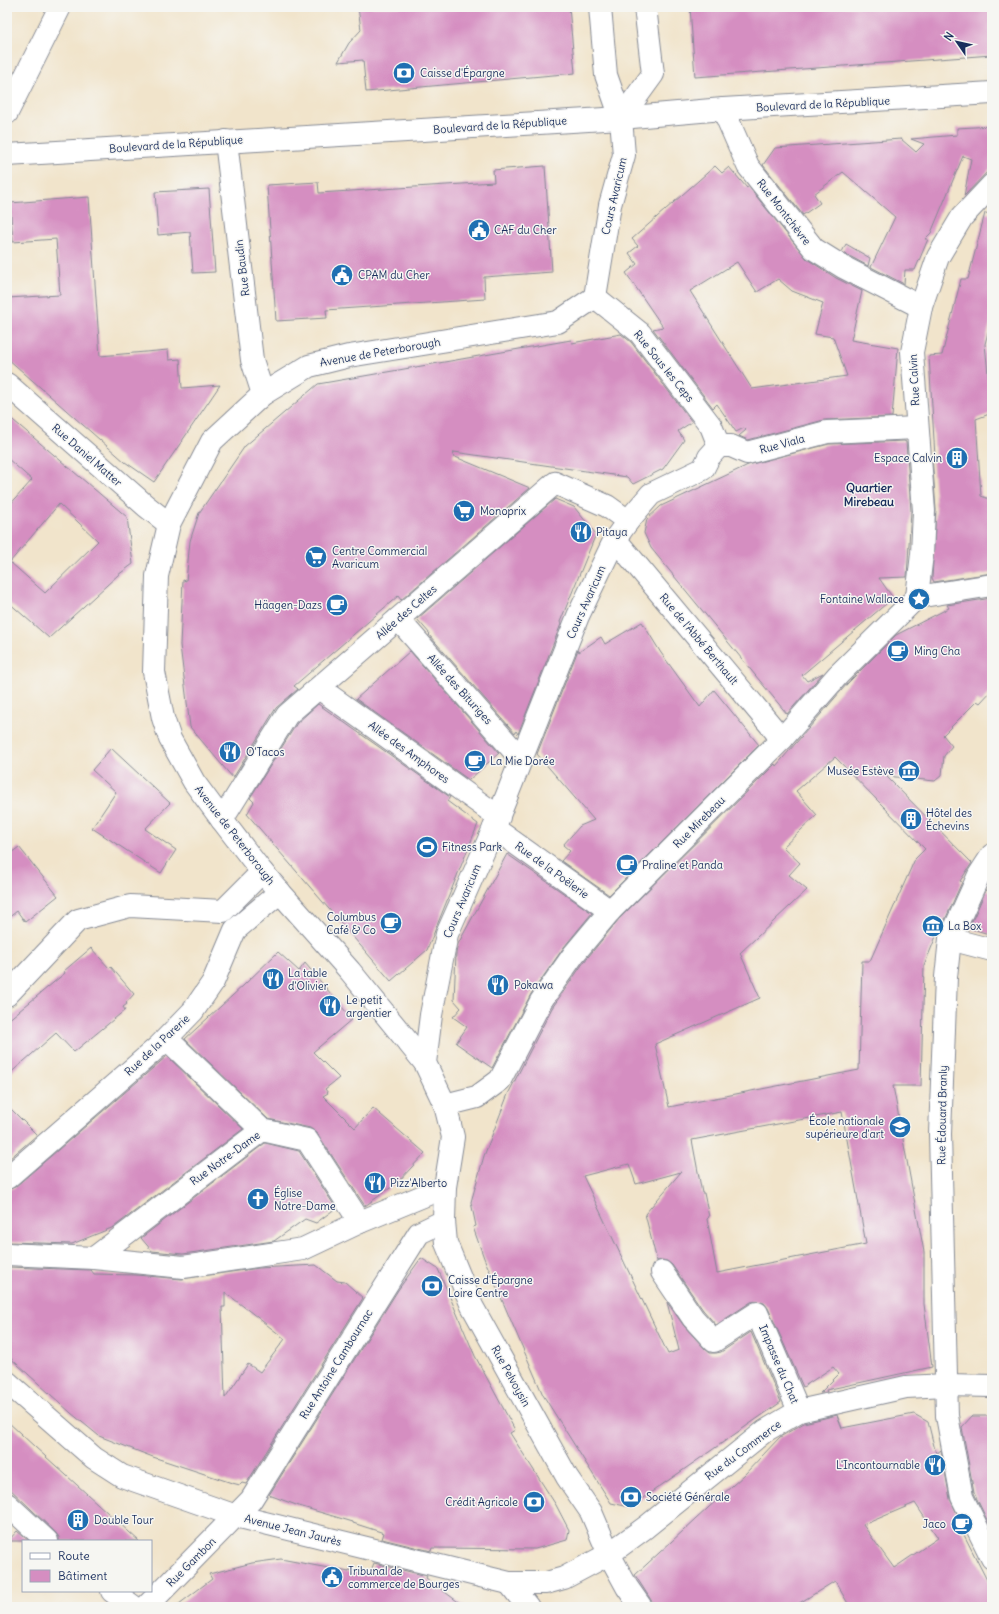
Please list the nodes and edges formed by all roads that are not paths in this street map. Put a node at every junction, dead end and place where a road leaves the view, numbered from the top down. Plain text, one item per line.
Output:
1 (60, 7) edge
2 (600, 7) edge
3 (645, 7) edge
4 (992, 93) edge
5 (723, 109) junction
6 (7, 113) edge
7 (621, 118) junction
8 (226, 141) junction
9 (7, 155) edge
10 (992, 185) edge
11 (595, 297) junction
12 (921, 307) junction
13 (7, 384) edge
14 (263, 394) junction
15 (917, 428) junction
16 (719, 446) junction
17 (628, 521) junction
18 (169, 524) junction
19 (615, 539) junction
20 (992, 585) edge
21 (917, 597) junction
22 (398, 619) junction
23 (319, 688) junction
24 (782, 739) junction
25 (521, 759) junction
26 (222, 820) junction
27 (496, 822) junction
28 (992, 855) edge
29 (262, 872) junction
30 (280, 892) junction
31 (610, 911) junction
32 (950, 939) junction
33 (992, 950) edge
34 (7, 995) edge
35 (167, 1039) junction
36 (426, 1063) junction
37 (445, 1105) junction
38 (262, 1130) junction
39 (7, 1178) edge
40 (445, 1187) junction
41 (444, 1221) junction
42 (360, 1222) junction
43 (7, 1254) edge
44 (94, 1258) junction
45 (662, 1272) dead end
46 (7, 1382) edge
47 (989, 1383) edge
48 (946, 1385) junction
49 (798, 1410) junction
50 (7, 1504) edge
51 (236, 1516) junction
52 (46, 1540) edge
53 (608, 1554) junction
54 (992, 1558) edge
55 (509, 1583) junction
56 (113, 1592) edge
57 (134, 1607) edge
58 (146, 1607) edge
59 (528, 1607) edge
60 (641, 1607) edge

1 - 6 street
2 - 7 street, Cours Avaricum
3 - 7 street
4 - 5 street, Boulevard de la République
5 - 7 street, Boulevard de la République
5 - 12 street, Rue Montchèvre
7 - 8 street, Boulevard de la République
7 - 11 street, Cours Avaricum
8 - 9 street, Boulevard de la République
8 - 14 street, Rue Baudin
10 - 12 street, Rue Calvin
11 - 14 street, Avenue de Peterborough
11 - 16 street, Rue Sous les Ceps
12 - 15 street, Rue Calvin
13 - 18 street, Rue Daniel Matter
14 - 18 street, Avenue de Peterborough
15 - 16 street, Rue Viala
15 - 21 street, Rue Calvin
16 - 17 street
17 - 19 street
17 - 22 street, Allée des Celtes
18 - 26 street, Avenue de Peterborough
19 - 24 street, Rue de l'Abbé Berthault
19 - 25 street, Cours Avaricum
20 - 21 street
21 - 24 street, Rue Mirebeau
22 - 23 street, Allée des Celtes
22 - 25 street, Allée des Bituriges
23 - 26 street, Allée des Celtes
23 - 27 street, Allée des Amphores
24 - 31 street, Rue Mirebeau
25 - 27 street, Cours Avaricum
26 - 29 street, Avenue de Peterborough
27 - 31 street, Rue de la Poëlerie
27 - 36 street, Cours Avaricum
28 - 32 street, Rue Édouard Branly
29 - 30 street, Avenue de Peterborough
29 - 34 street
30 - 35 street, Rue de la Parerie
30 - 36 street, Avenue de Peterborough
31 - 37 street, Rue Mirebeau
32 - 33 street
32 - 48 street, Rue Édouard Branly
35 - 38 street
35 - 39 street, Rue de la Parerie
36 - 37 street
37 - 40 street
38 - 42 street, Rue Notre-Dame
38 - 44 street, Rue Notre-Dame
40 - 41 street, Rue Pelvoysin
40 - 42 street
41 - 51 street, Rue Antoine Cambournac
41 - 53 street, Rue Pelvoysin
42 - 44 street
43 - 44 street
45 - 49 street, Impasse du Chat
46 - 51 street, Avenue Jean Jaurès
47 - 48 street, Rue du Commerce
48 - 49 street, Rue du Commerce
48 - 54 street, Rue Édouard Branly
49 - 53 street, Rue du Commerce
50 - 52 street
51 - 55 street, Avenue Jean Jaurès
51 - 58 street, Rue Gambon
53 - 55 street, Avenue Jean Jaurès
53 - 60 street, Rue Pelvoysin
55 - 59 street
56 - 57 street

